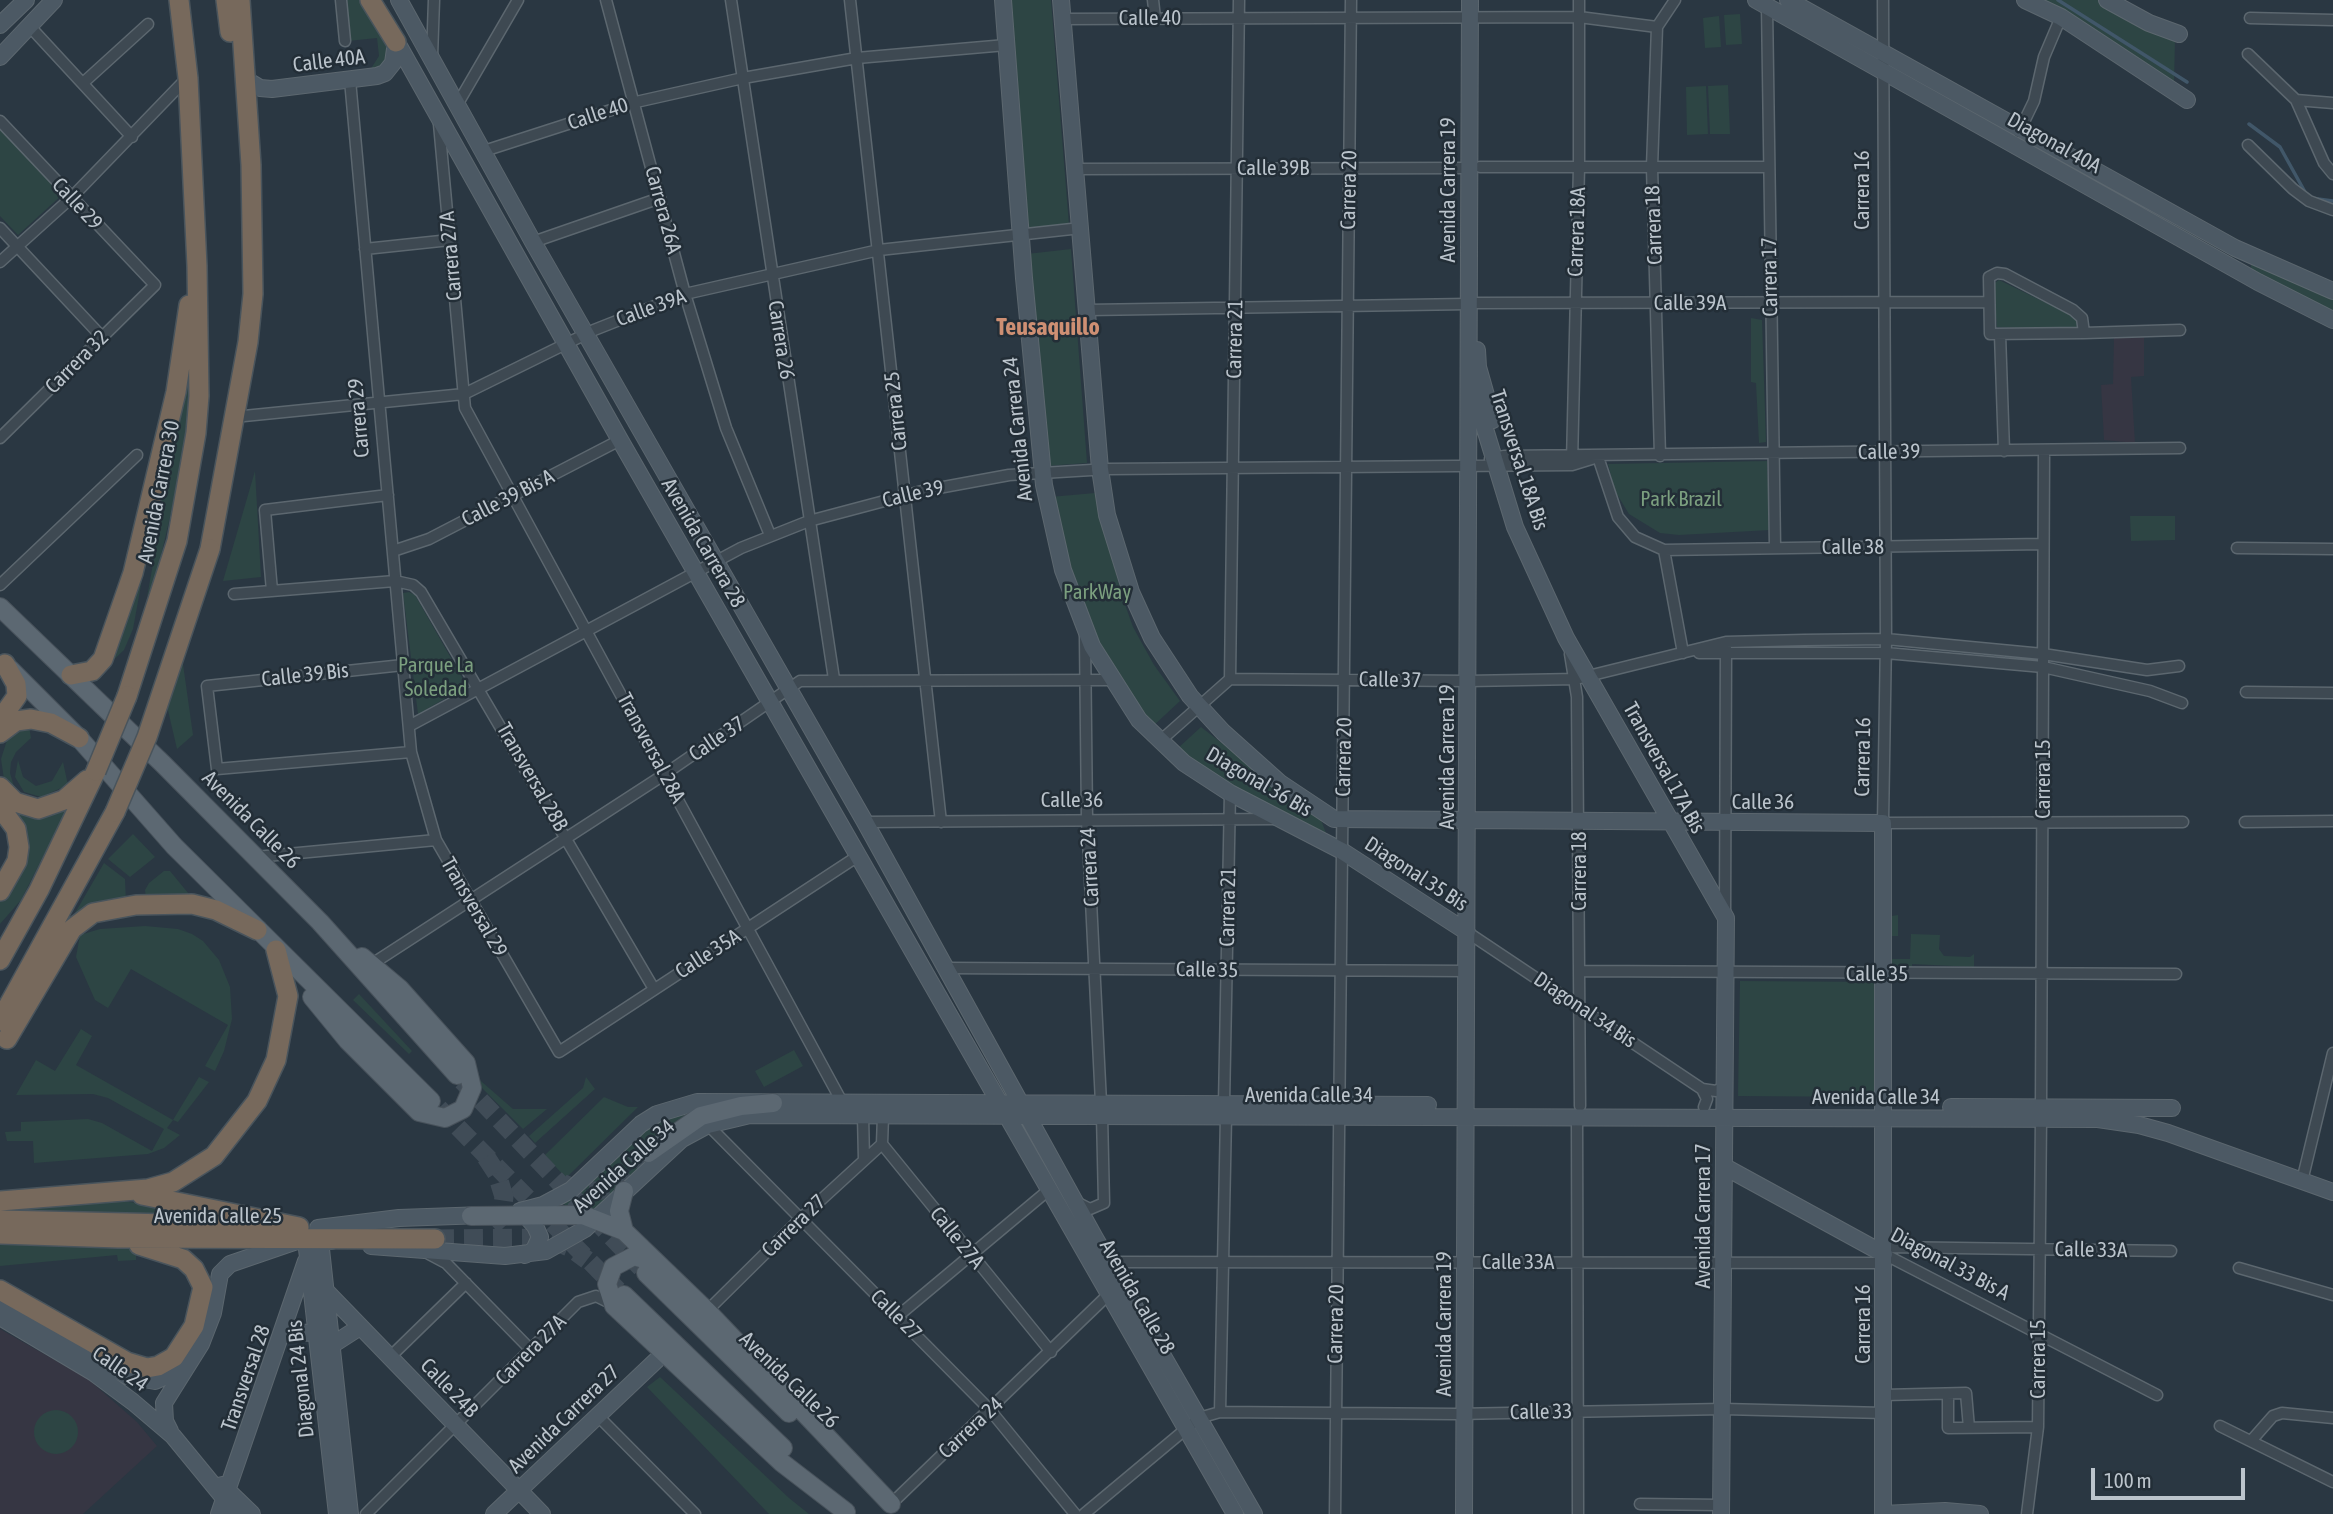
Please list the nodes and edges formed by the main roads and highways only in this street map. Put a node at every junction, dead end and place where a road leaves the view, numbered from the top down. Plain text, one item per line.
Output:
1 (26, 0) edge
2 (54, 0) edge
3 (179, 0) edge
4 (190, 0) edge
5 (226, 0) edge
6 (234, 0) edge
7 (240, 0) edge
8 (370, 0) edge
9 (376, 0) edge
10 (399, 0) edge
11 (1003, 0) edge
12 (1061, 0) edge
13 (1470, 0) edge
14 (1480, 0) edge
15 (1788, 0) edge
16 (2025, 0) edge
17 (2107, 0) edge
18 (1761, 3) edge
19 (2127, 5) edge
20 (1475, 18) junction
21 (0, 25) edge
22 (2179, 34) dead end
23 (396, 42) junction
24 (232, 45) junction
25 (0, 57) edge
26 (187, 78) junction
27 (245, 79) junction
28 (2187, 100) dead end
29 (197, 266) junction
30 (2333, 292) edge
31 (2333, 320) edge
32 (1474, 374) junction
33 (234, 417) junction
34 (0, 607) edge
35 (1566, 638) joint
36 (3, 661) edge
37 (71, 675) junction
38 (0, 720) edge
39 (0, 733) edge
40 (79, 738) junction
41 (1160, 741) joint
42 (96, 771) junction
43 (0, 787) edge
44 (0, 807) edge
45 (1343, 819) joint
46 (1468, 821) junction
47 (1670, 823) junction
48 (1883, 823) joint
49 (1342, 852) joint
50 (39, 890) junction
51 (0, 891) edge
52 (1726, 918) joint
53 (320, 922) junction
54 (257, 930) junction
55 (0, 932) edge
56 (1467, 932) junction
57 (276, 950) junction
58 (0, 960) edge
59 (2, 1037) edge
60 (457, 1075) tunnel mouth
61 (431, 1101) tunnel mouth
62 (773, 1103) junction
63 (2172, 1108) dead end
64 (1004, 1109) junction
65 (1022, 1109) junction
66 (1466, 1111) junction
67 (1579, 1111) junction
68 (1725, 1112) junction
69 (1885, 1113) junction
70 (2041, 1113) junction
71 (648, 1153) tunnel mouth
72 (1725, 1167) junction
73 (624, 1191) junction
74 (2333, 1192) edge
75 (114, 1194) junction
76 (0, 1201) edge
77 (525, 1215) junction
78 (471, 1216) junction
79 (597, 1218) junction
80 (0, 1220) edge
81 (37, 1228) junction
82 (624, 1231) junction
83 (0, 1234) edge
84 (435, 1234) tunnel mouth
85 (118, 1238) junction
86 (308, 1238) junction
87 (523, 1255) junction
88 (1885, 1255) junction
89 (651, 1267) junction
90 (0, 1290) edge
91 (326, 1291) junction
92 (619, 1301) junction
93 (0, 1304) edge
94 (0, 1317) edge
95 (360, 1327) junction
96 (317, 1332) junction
97 (283, 1335) junction
98 (332, 1345) junction
99 (663, 1354) junction
100 (193, 1357) junction
101 (1194, 1422) junction
102 (173, 1436) junction
103 (519, 1491) junction
104 (224, 1501) edge
105 (898, 1509) edge
106 (1721, 1509) edge
107 (848, 1513) edge
108 (237, 1514) edge
109 (252, 1514) edge
110 (337, 1514) edge
111 (350, 1514) edge
112 (494, 1514) edge
113 (542, 1514) edge
114 (1235, 1514) edge
115 (1254, 1514) edge
116 (1464, 1514) edge
117 (1883, 1514) edge
118 (1980, 1514) edge

1 - 21 main road
2 - 25 main road
3 - 26 highway, Avenida Carrera 30
4 - 26 highway, Avenida Carrera 30
5 - 24 highway
6 - 24 highway
7 - 27 highway
8 - 23 highway
9 - 23 main road, Avenida Carrera 28
10 - 65 main road, Avenida Carrera 28
11 - 41 main road, Avenida Carrera 24
12 - 45 main road, Diagonal 36 Bis
13 - 20 main road, Avenida Carrera 19
14 - 20 main road, Avenida Carrera 19
15 - 30 main road, Diagonal 40A
16 - 28 main road
17 - 19 main road
18 - 31 main road, Diagonal 40A
19 - 22 main road
20 - 32 main road, Avenida Carrera 19
23 - 27 main road, Calle 40A
23 - 64 main road, Avenida Carrera 28
24 - 33 highway
26 - 29 highway, Avenida Carrera 30
27 - 33 highway
29 - 37 highway
29 - 42 highway, Avenida Carrera 30, bridge
32 - 35 main road, Transversal 18A Bis
32 - 46 main road, Avenida Carrera 19
33 - 59 highway, bridge
34 - 37 main road, Avenida Calle 26
35 - 47 main road, Transversal 17A Bis
36 - 38 highway
36 - 40 main road
37 - 53 main road, Avenida Calle 26
39 - 40 highway
40 - 54 main road
41 - 49 main road, Diagonal 36 Bis
42 - 43 highway
42 - 50 highway, Avenida Carrera 30
44 - 51 highway
45 - 46 main road, Calle 36
46 - 47 main road, Calle 36
46 - 56 main road, Avenida Carrera 19
47 - 48 main road, Calle 36
47 - 52 main road, Transversal 17A Bis
48 - 69 main road, Carrera 16
49 - 56 main road, Diagonal 35 Bis
50 - 55 highway, Avenida Carrera 30
50 - 58 highway, Avenida Carrera 30
52 - 68 main road, Avenida Carrera 17
53 - 57 main road
53 - 60 main road, Avenida Calle 26
54 - 57 main road
54 - 59 highway
56 - 66 main road, Avenida Carrera 19
57 - 61 main road
57 - 75 highway
62 - 64 main road, Avenida Calle 34
62 - 71 main road
62 - 78 main road, Avenida Calle 34
63 - 70 main road, Avenida Calle 34
64 - 65 main road, Avenida Calle 34
64 - 73 main road, Avenida Calle 34
64 - 101 main road, Avenida Calle 28
65 - 66 main road, Avenida Calle 34
65 - 101 main road, Avenida Calle 28
66 - 67 main road, Avenida Calle 34
66 - 116 main road, Avenida Carrera 19
67 - 68 main road, Avenida Calle 34
67 - 68 main road, Avenida Calle 34
68 - 69 main road, Avenida Calle 34
68 - 72 main road, Avenida Carrera 17
69 - 70 main road, Avenida Calle 34
69 - 88 main road, Carrera 16
70 - 74 main road, Avenida Calle 34
72 - 88 main road, Diagonal 33 Bis A
72 - 106 main road, Avenida Carrera 17
73 - 79 main road, Avenida Calle 34
73 - 82 main road
75 - 76 highway
75 - 86 highway
77 - 78 main road
77 - 79 main road
77 - 87 main road
78 - 86 main road, Avenida Calle 34
79 - 82 main road
79 - 87 main road, Avenida Calle 34
80 - 81 highway, Avenida Calle 25
81 - 83 highway, Avenida Calle 25
81 - 85 highway, Avenida Calle 25
81 - 86 highway, Avenida Calle 25
82 - 89 main road
84 - 86 highway, Avenida Calle 25
85 - 86 highway, Avenida Calle 25
85 - 90 highway
86 - 87 main road, Avenida Calle 34
86 - 91 main road, Diagonal 24 Bis
86 - 96 main road, Diagonal 24 Bis
86 - 97 main road, Transversal 28
86 - 100 main road
88 - 117 main road, Carrera 16
89 - 92 main road
89 - 105 main road, Avenida Calle 26
89 - 105 main road
91 - 95 main road, Calle 24B
91 - 98 main road, Diagonal 24 Bis
92 - 99 main road
92 - 107 main road
93 - 100 main road
94 - 102 main road, Calle 24
95 - 98 main road
95 - 103 main road, Calle 24B
96 - 97 main road
96 - 110 main road, Diagonal 24 Bis
97 - 104 main road, Transversal 28
98 - 111 main road, Diagonal 24 Bis
99 - 103 main road, Avenida Carrera 27
99 - 107 main road
100 - 102 main road
101 - 114 main road, Avenida Calle 28
101 - 115 main road, Avenida Calle 28
102 - 104 main road, Calle 24
103 - 112 main road, Avenida Carrera 27
103 - 113 main road, Calle 24B
104 - 108 main road, Calle 24
104 - 109 main road, Calle 24
117 - 118 main road

